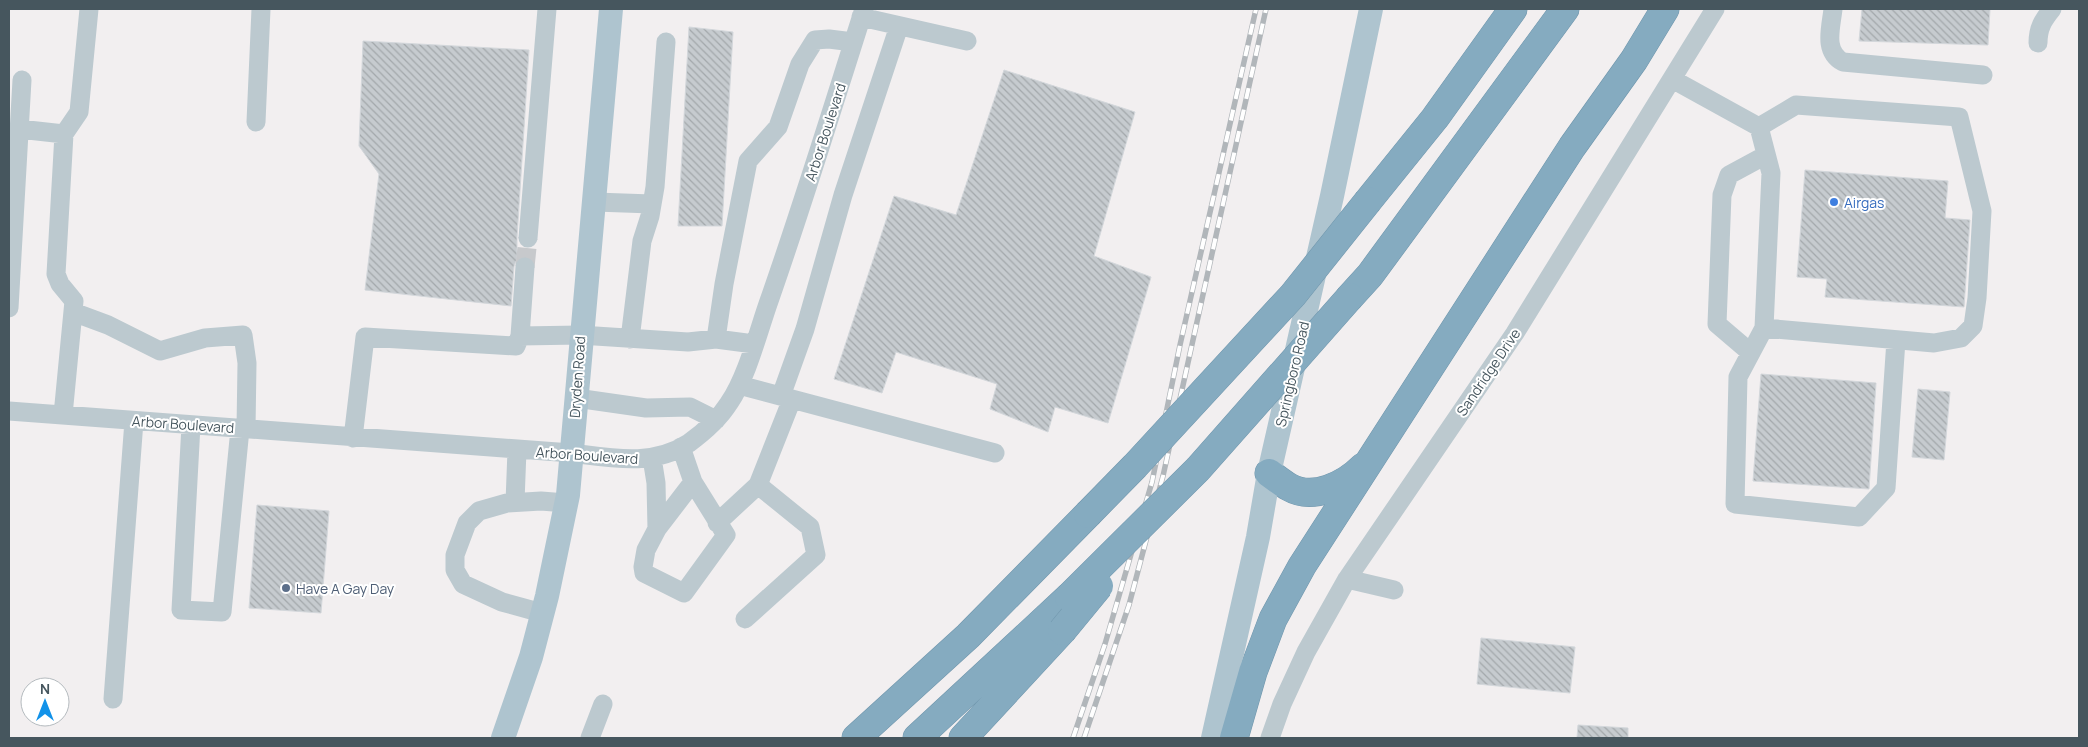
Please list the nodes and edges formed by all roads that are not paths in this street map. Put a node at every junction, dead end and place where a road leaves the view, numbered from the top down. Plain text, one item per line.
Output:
1 (89, 9) edge
2 (260, 9) edge
3 (548, 9) edge
4 (611, 9) edge
5 (1371, 9) edge
6 (1513, 9) edge
7 (1565, 9) edge
8 (1665, 9) edge
9 (1716, 9) edge
10 (1832, 9) edge
11 (2052, 9) edge
12 (863, 13) edge
13 (900, 26) junction
14 (967, 40) dead end
15 (666, 42) dead end
16 (853, 42) junction
17 (2038, 43) dead end
18 (1983, 75) dead end
19 (1672, 79) junction
20 (22, 80) dead end
21 (256, 122) dead end
22 (1759, 127) junction
23 (19, 129) junction
24 (64, 134) junction
25 (1766, 155) junction
26 (595, 202) junction
27 (652, 204) junction
28 (528, 238) tunnel mouth
29 (525, 267) tunnel mouth
30 (9, 308) edge
31 (73, 312) junction
32 (1764, 328) junction
33 (580, 335) junction
34 (520, 336) junction
35 (630, 339) junction
36 (716, 339) junction
37 (1896, 340) junction
38 (754, 344) junction
39 (1751, 353) junction
40 (739, 385) junction
41 (576, 398) junction
42 (786, 398) junction
43 (9, 411) edge
44 (63, 415) junction
45 (716, 420) junction
46 (134, 421) junction
47 (191, 425) junction
48 (243, 429) junction
49 (353, 438) junction
50 (682, 447) junction
51 (517, 450) junction
52 (571, 453) junction
53 (995, 453) dead end
54 (1376, 454) junction
55 (652, 458) junction
56 (1198, 469) junction
57 (1270, 473) junction
58 (693, 482) junction
59 (758, 485) junction
60 (515, 502) junction
61 (566, 503) junction
62 (717, 523) junction
63 (657, 529) junction
64 (1347, 579) junction
65 (1394, 590) dead end
66 (542, 613) junction
67 (745, 619) dead end
68 (113, 699) dead end
69 (603, 704) dead end
70 (503, 738) edge
71 (596, 738) edge
72 (856, 738) edge
73 (917, 738) edge
74 (962, 738) edge
75 (1213, 738) edge
76 (1234, 738) edge
77 (1270, 738) edge

1 - 24 street
2 - 21 street
3 - 28 street
4 - 26 main road, Dryden Road
5 - 57 main road, Springboro Road
6 - 72 highway, bridge
7 - 56 highway, bridge
8 - 54 highway
9 - 19 street, Sandridge Drive
10 - 18 street
11 - 17 street
12 - 13 street
12 - 16 street, Arbor Boulevard
13 - 14 street
13 - 42 street
15 - 27 street
16 - 36 street
16 - 38 street, Arbor Boulevard
19 - 22 street
19 - 64 street, Sandridge Drive
20 - 23 street
22 - 25 street
22 - 37 street
23 - 24 street
23 - 30 street
24 - 31 street
25 - 32 street
25 - 39 street
26 - 27 street
26 - 33 main road, Dryden Road
27 - 35 street
29 - 34 street
31 - 44 street
31 - 48 street
32 - 37 street
32 - 39 street
33 - 34 street
33 - 35 street
33 - 41 main road, Dryden Road
34 - 49 street
35 - 36 street
36 - 38 street
37 - 39 street
38 - 40 street, Arbor Boulevard
40 - 42 street
40 - 45 street, Arbor Boulevard
41 - 45 street
41 - 52 main road, Dryden Road
42 - 53 street
42 - 59 street
43 - 44 street, Arbor Boulevard
44 - 46 street, Arbor Boulevard
45 - 50 street, Arbor Boulevard
46 - 47 street, Arbor Boulevard
46 - 68 street
47 - 48 street, Arbor Boulevard
47 - 48 street
48 - 49 street, Arbor Boulevard
49 - 51 street, Arbor Boulevard
50 - 55 street, Arbor Boulevard
50 - 58 street
51 - 52 street, Arbor Boulevard
51 - 60 street
52 - 55 street, Arbor Boulevard
52 - 61 main road, Dryden Road
54 - 57 highway
54 - 76 highway
55 - 63 street
56 - 73 highway, bridge
56 - 74 highway, bridge
57 - 75 main road, Springboro Road
58 - 62 street
58 - 63 street
59 - 62 street
59 - 67 street
60 - 61 street
60 - 66 street
61 - 66 main road, Dryden Road
62 - 63 street
64 - 65 street
64 - 77 street, Sandridge Drive
66 - 70 main road, Dryden Road
69 - 71 street

